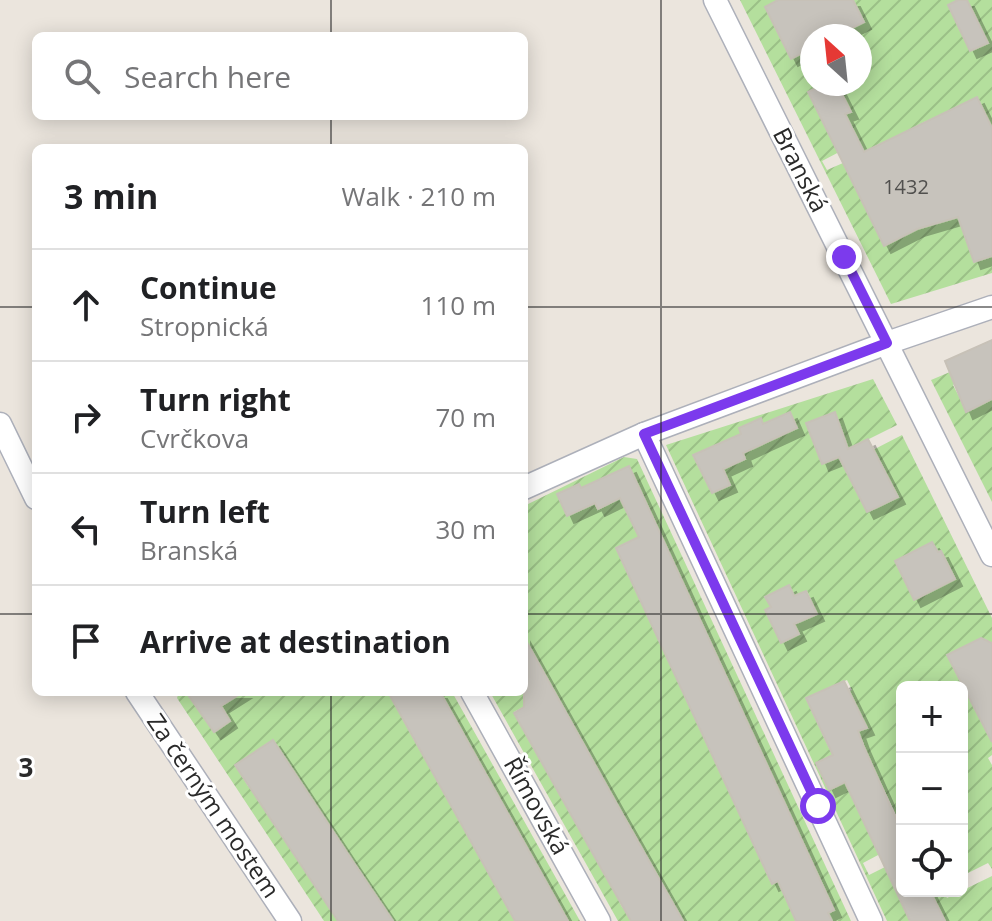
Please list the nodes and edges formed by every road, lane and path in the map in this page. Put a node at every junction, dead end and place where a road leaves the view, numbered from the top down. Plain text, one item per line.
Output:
1 (715, 0) edge
2 (992, 307) edge
3 (887, 343) junction
4 (0, 424) edge
5 (644, 434) junction
6 (528, 486) edge
7 (32, 490) edge
8 (992, 555) edge
9 (140, 696) edge
10 (474, 696) edge
11 (290, 921) edge
12 (599, 921) edge
13 (871, 921) edge

1 - 3 street, Branská
2 - 3 street
3 - 5 street
3 - 8 street, Branská
4 - 7 street
5 - 6 street
5 - 13 street
9 - 11 street, Za černým mostem
10 - 12 street, Římovská

